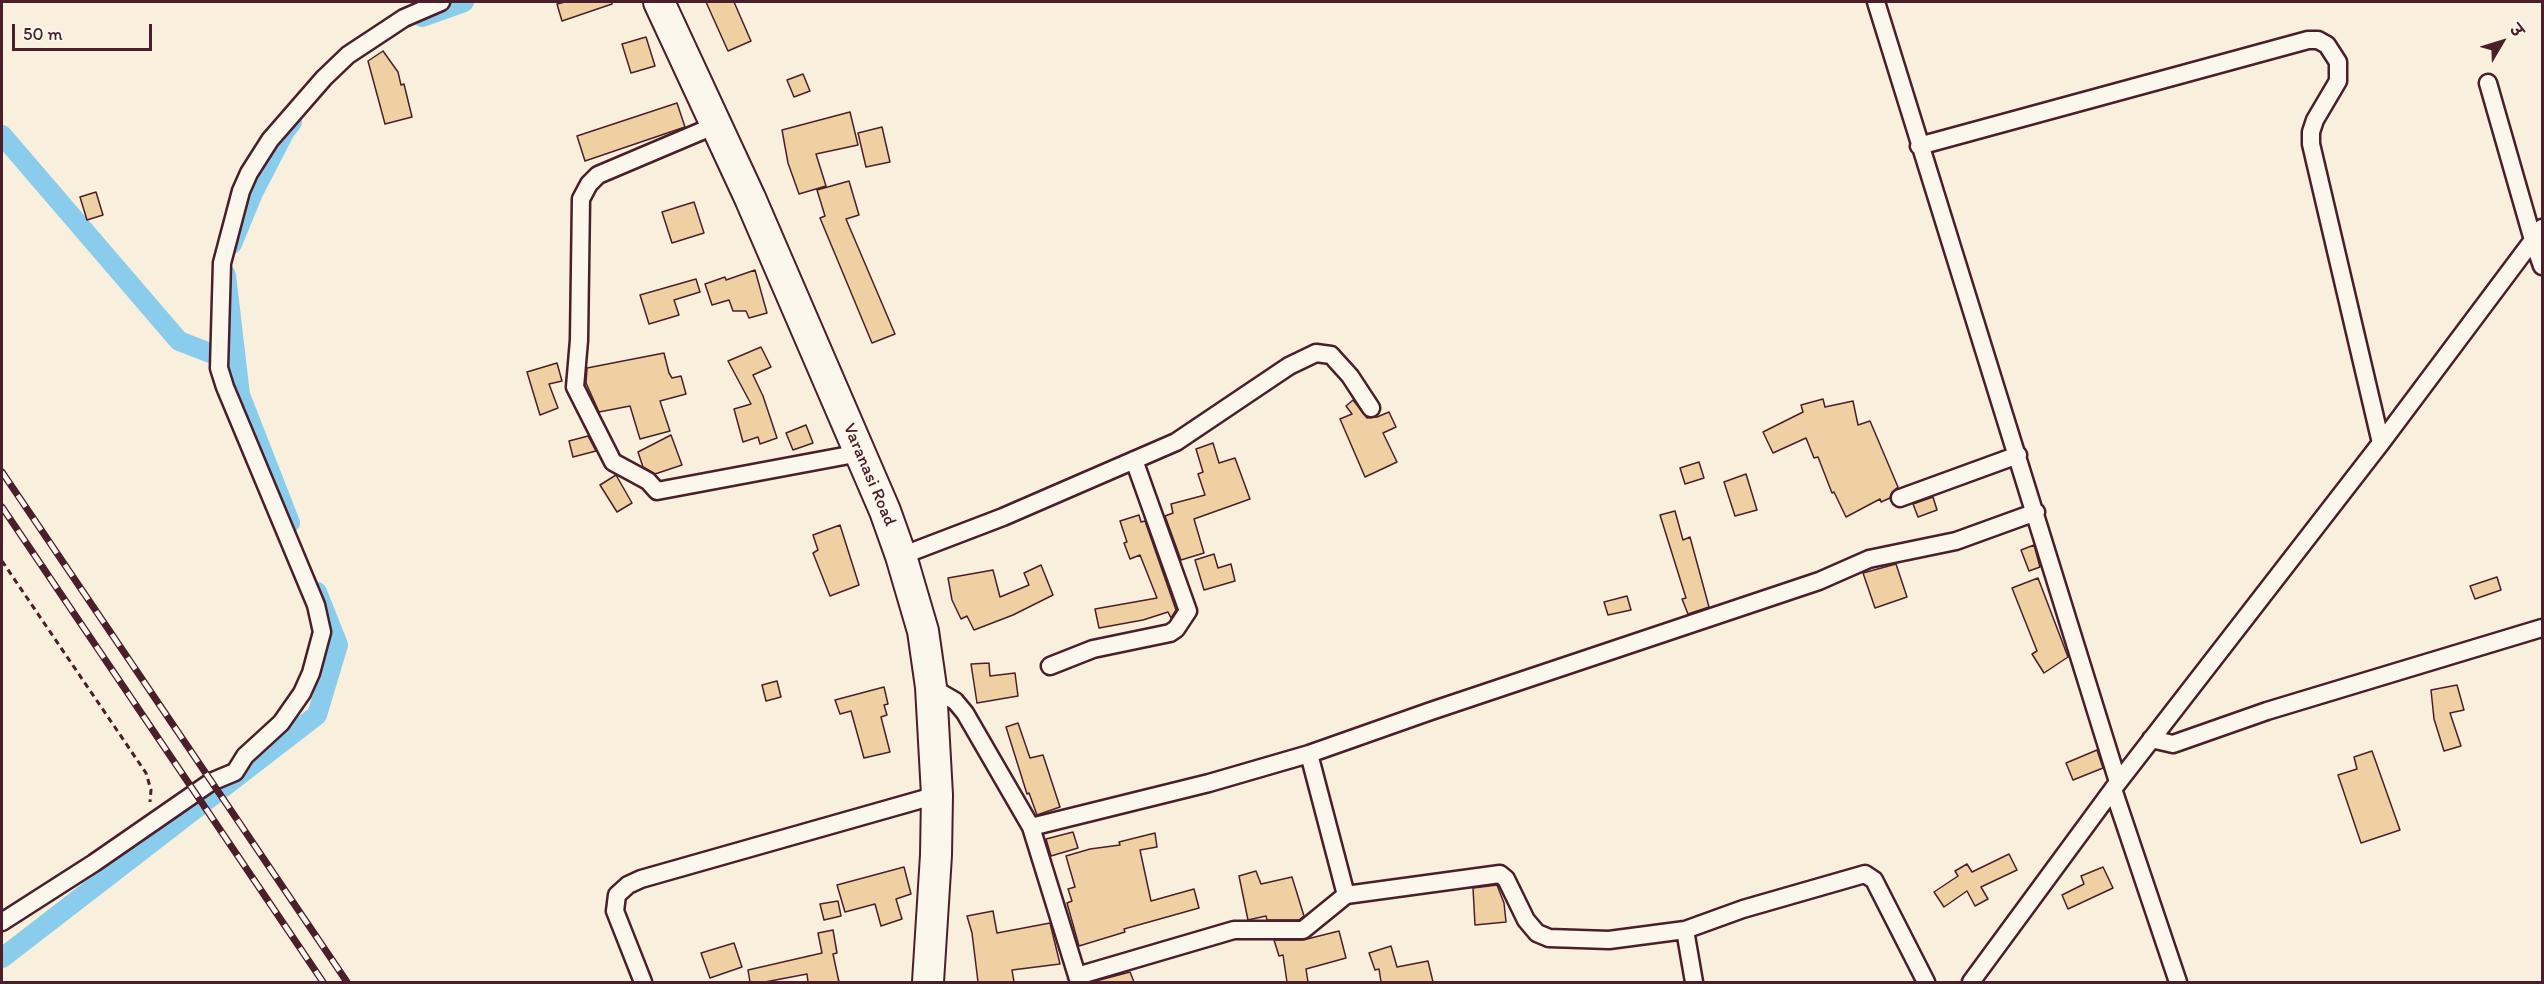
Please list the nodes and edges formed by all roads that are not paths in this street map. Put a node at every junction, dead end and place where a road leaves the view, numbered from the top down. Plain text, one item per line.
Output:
1 (441, 2) edge
2 (659, 2) edge
3 (1876, 2) edge
4 (2488, 83) dead end
5 (716, 125) junction
6 (1919, 146) junction
7 (2538, 234) edge
8 (2542, 266) edge
9 (1371, 408) dead end
10 (2381, 443) junction
11 (860, 453) junction
12 (2018, 455) junction
13 (1134, 460) junction
14 (1900, 498) dead end
15 (2036, 512) junction
16 (902, 556) junction
17 (2542, 628) edge
18 (1050, 666) dead end
19 (931, 687) junction
20 (2151, 739) junction
21 (1309, 754) junction
22 (2116, 785) junction
23 (937, 795) junction
24 (1031, 827) junction
25 (1346, 895) junction
26 (2, 922) edge
27 (1685, 930) junction
28 (1078, 979) edge
29 (644, 982) edge
30 (928, 982) edge
31 (1694, 982) edge
32 (1926, 982) edge
33 (1971, 982) edge
34 (2178, 982) edge

1 - 26 street
2 - 5 highway, Varanasi Road
3 - 6 street
4 - 7 street
5 - 11 highway, Varanasi Road
5 - 11 street
6 - 10 street
6 - 12 street
7 - 8 street
7 - 10 street
9 - 13 street
10 - 20 street
11 - 16 highway, Varanasi Road
12 - 14 street
12 - 15 street
13 - 16 street
13 - 18 street
15 - 21 street
15 - 22 street
16 - 19 highway, Varanasi Road
17 - 20 street
19 - 23 highway, Varanasi Road
19 - 24 street
20 - 22 street
21 - 24 street
21 - 25 street
22 - 33 street
22 - 34 street
23 - 29 street
23 - 30 highway, Varanasi Road
24 - 28 street
25 - 27 street
25 - 28 street
27 - 31 street
27 - 32 street

